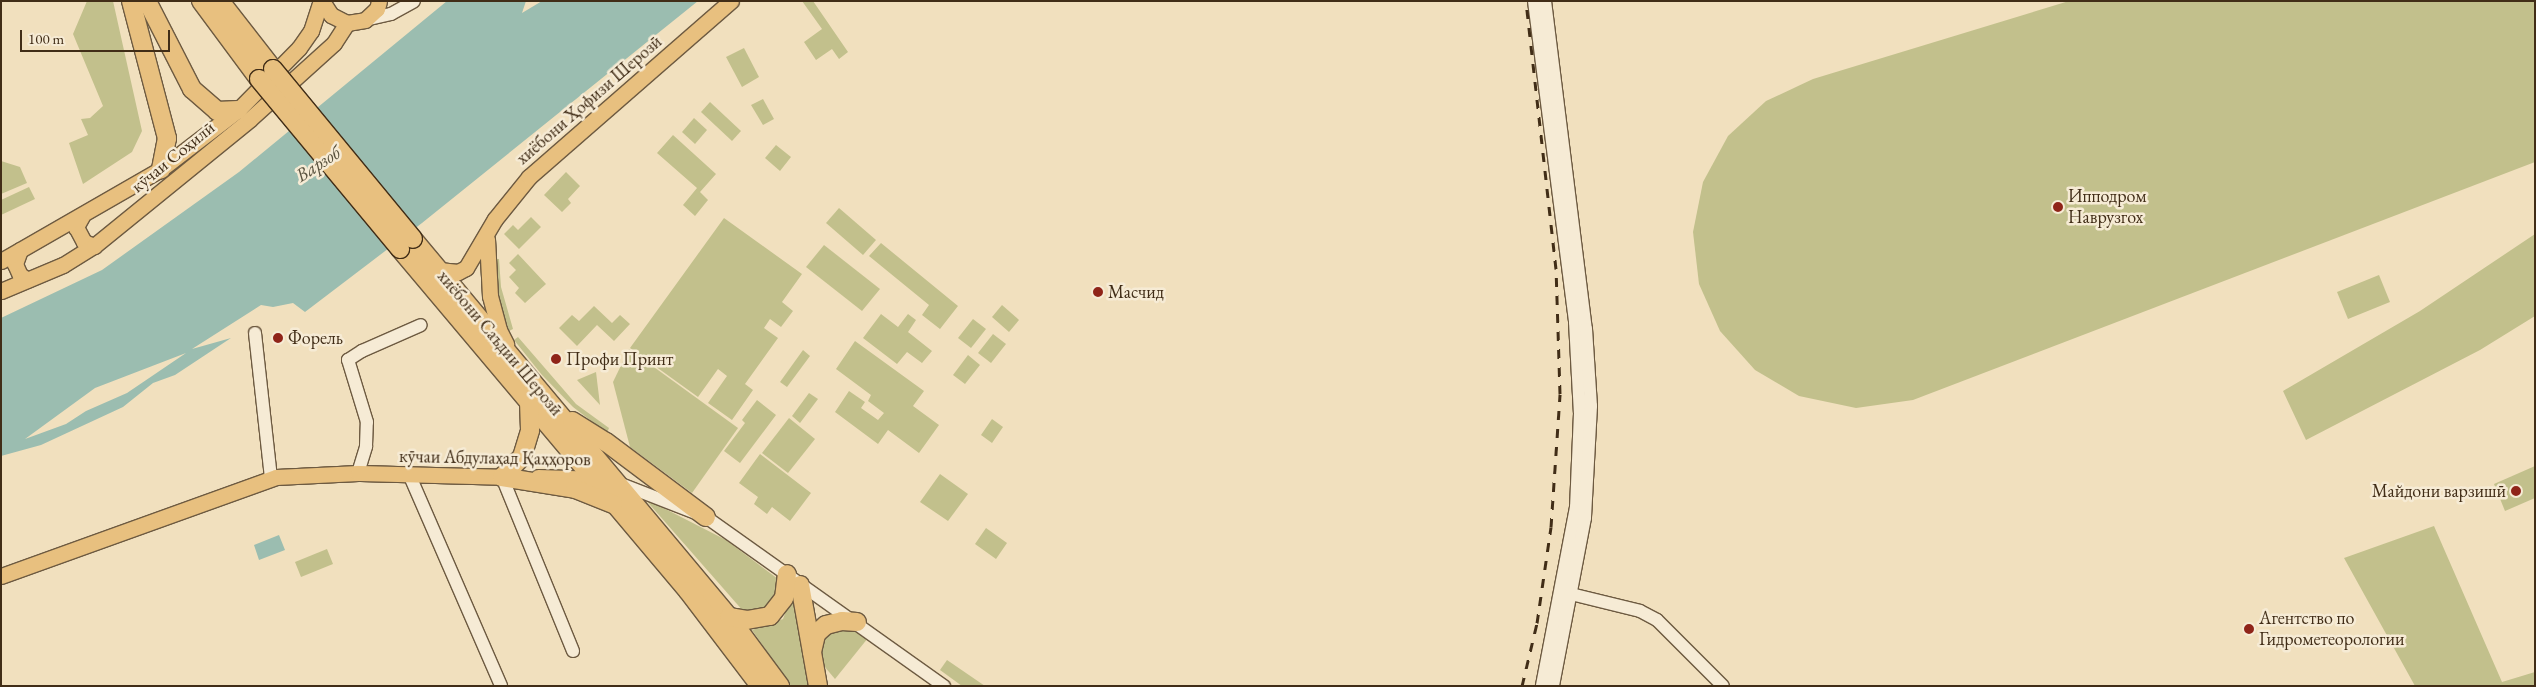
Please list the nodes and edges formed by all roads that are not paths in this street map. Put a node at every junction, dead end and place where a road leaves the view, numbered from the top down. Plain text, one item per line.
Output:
1 (131, 1) edge
2 (147, 1) edge
3 (201, 1) edge
4 (220, 1) edge
5 (322, 1) edge
6 (379, 1) edge
7 (414, 1) edge
8 (731, 1) edge
9 (1534, 1) edge
10 (1545, 1) edge
11 (365, 20) junction
12 (347, 23) junction
13 (1543, 26) junction
14 (266, 74) junction
15 (238, 110) junction
16 (161, 169) junction
17 (1562, 173) junction
18 (82, 216) junction
19 (487, 239) junction
20 (407, 244) junction
21 (94, 246) junction
22 (20, 250) junction
23 (1, 261) edge
24 (438, 270) junction
25 (28, 280) junction
26 (1, 291) edge
27 (421, 325) dead end
28 (255, 332) dead end
29 (505, 360) junction
30 (528, 399) junction
31 (559, 413) junction
32 (358, 473) junction
33 (409, 474) junction
34 (502, 477) junction
35 (594, 478) junction
36 (270, 479) junction
37 (616, 482) junction
38 (618, 506) junction
39 (706, 517) junction
40 (1, 576) edge
41 (793, 580) junction
42 (1571, 594) junction
43 (729, 617) junction
44 (857, 622) junction
45 (573, 651) dead end
46 (812, 655) junction
47 (501, 686) edge
48 (760, 686) edge
49 (780, 686) edge
50 (818, 686) edge
51 (944, 686) edge
52 (1542, 686) edge
53 (1552, 686) edge
54 (1723, 686) edge

1 - 16 highway
2 - 15 highway
3 - 14 highway, хиёбони Саъдии Шерозӣ
4 - 14 highway, хиёбони Саъдии Шерозӣ
5 - 12 main road
5 - 15 main road, кӯчаи Соҳилӣ
6 - 11 main road
7 - 11 street
8 - 19 main road, хиёбони Ҳофизи Шерозӣ
9 - 13 street
10 - 13 street
11 - 12 main road
12 - 21 main road, кӯчаи Соҳилӣ
13 - 17 street
14 - 20 highway, хиёбони Саъдии Шерозӣ, bridge
15 - 16 main road, кӯчаи Соҳилӣ
16 - 18 main road, кӯчаи Соҳилӣ
17 - 42 street
17 - 52 street
18 - 21 main road
18 - 22 main road, кӯчаи Соҳилӣ
19 - 24 main road, хиёбони Ҳофизи Шерозӣ
19 - 29 main road
20 - 24 highway, хиёбони Саъдии Шерозӣ
20 - 29 highway, хиёбони Саъдии Шерозӣ
21 - 25 main road, кӯчаи Соҳилӣ
22 - 23 main road, кӯчаи Соҳилӣ
22 - 25 main road
24 - 29 highway, хиёбони Саъдии Шерозӣ
25 - 26 main road, кӯчаи Соҳилӣ
27 - 32 street
28 - 36 street
29 - 30 highway, хиёбони Саъдии Шерозӣ
29 - 31 highway, хиёбони Саъдии Шерозӣ
30 - 34 highway
30 - 35 highway, хиёбони Саъдии Шерозӣ
31 - 37 highway, хиёбони Саъдии Шерозӣ
31 - 39 highway
32 - 33 main road, кӯчаи Абдулаҳад Қаҳҳоров
32 - 36 main road, кӯчаи Абдулаҳад Қаҳҳоров
33 - 34 main road, кӯчаи Абдулаҳад Қаҳҳоров
33 - 47 street
34 - 35 main road, кӯчаи Абдулаҳад Қаҳҳоров
34 - 38 highway
34 - 45 street
35 - 37 main road, кӯчаи Абдулаҳад Қаҳҳоров
35 - 38 highway, хиёбони Саъдии Шерозӣ
36 - 40 main road, кӯчаи Абдулаҳад Қаҳҳоров
37 - 39 street, кӯчаи Абдулаҳад Қаҳҳоров
37 - 43 highway, хиёбони Саъдии Шерозӣ
38 - 48 highway, хиёбони Саъдии Шерозӣ
39 - 41 street, кӯчаи Абдулаҳад Қаҳҳоров
41 - 43 highway
41 - 44 street, кӯчаи Абдулаҳад Қаҳҳоров
41 - 46 highway
42 - 53 street
42 - 54 street
43 - 49 highway, хиёбони Саъдии Шерозӣ
44 - 46 highway
44 - 51 street, кӯчаи Абдулаҳад Қаҳҳоров
46 - 50 highway

